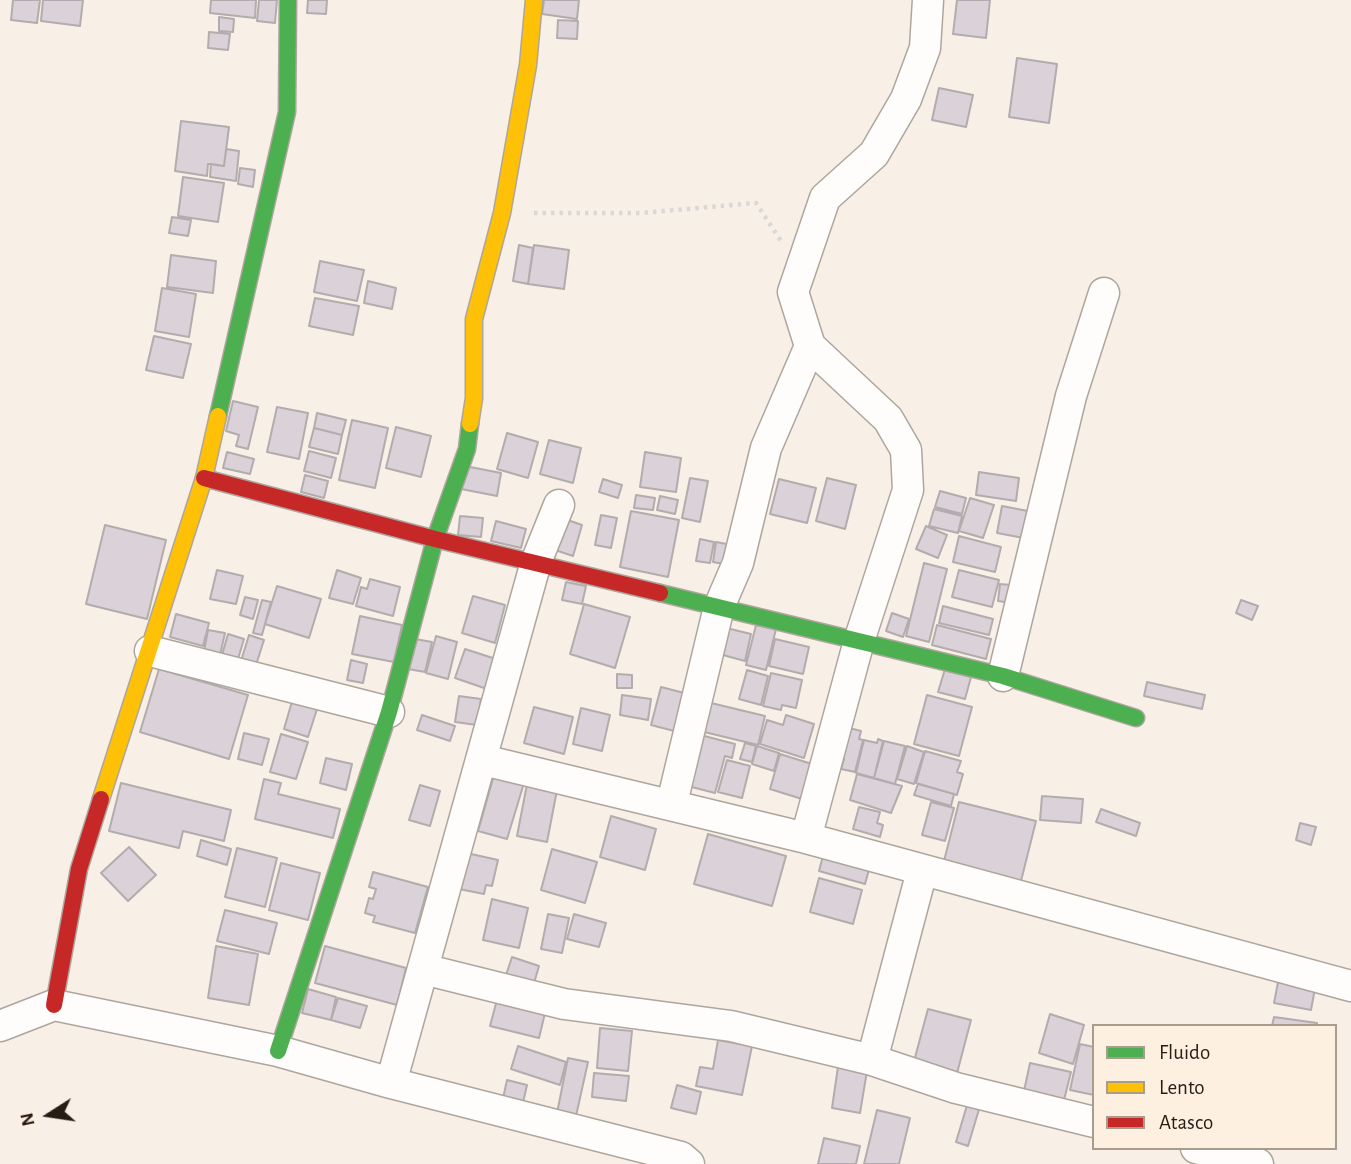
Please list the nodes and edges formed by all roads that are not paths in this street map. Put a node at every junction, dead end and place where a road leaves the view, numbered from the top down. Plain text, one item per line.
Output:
1 (288, 0) edge
2 (534, 0) edge
3 (928, 0) edge
4 (1104, 293) dead end
5 (810, 346) junction
6 (204, 478) junction
7 (559, 505) dead end
8 (435, 539) junction
9 (536, 562) junction
10 (719, 607) junction
11 (859, 641) junction
12 (150, 651) junction
13 (1003, 676) junction
14 (388, 712) junction
15 (1136, 718) dead end
16 (482, 760) junction
17 (672, 803) junction
18 (806, 838) junction
19 (922, 871) junction
20 (423, 969) junction
21 (1351, 986) edge
22 (54, 1005) junction
23 (0, 1026) edge
24 (278, 1051) junction
25 (872, 1060) junction
26 (391, 1083) junction
27 (1092, 1122) edge
28 (1204, 1150) edge
29 (688, 1164) edge
30 (1258, 1164) edge

1 - 6 street
2 - 8 street
3 - 5 street
4 - 13 street
5 - 10 street
5 - 11 street
6 - 8 street
6 - 12 street
7 - 9 street
8 - 9 street
8 - 14 street
9 - 10 street
9 - 16 street
10 - 11 street
10 - 17 street
11 - 13 street
11 - 18 street
12 - 14 street
12 - 22 street
13 - 15 street
14 - 24 street
16 - 17 street
16 - 20 street
17 - 18 street
18 - 19 street
19 - 21 street
19 - 25 street
20 - 25 street
20 - 26 street
22 - 23 street
22 - 24 street
24 - 26 street
25 - 27 street
26 - 29 street
28 - 30 street

